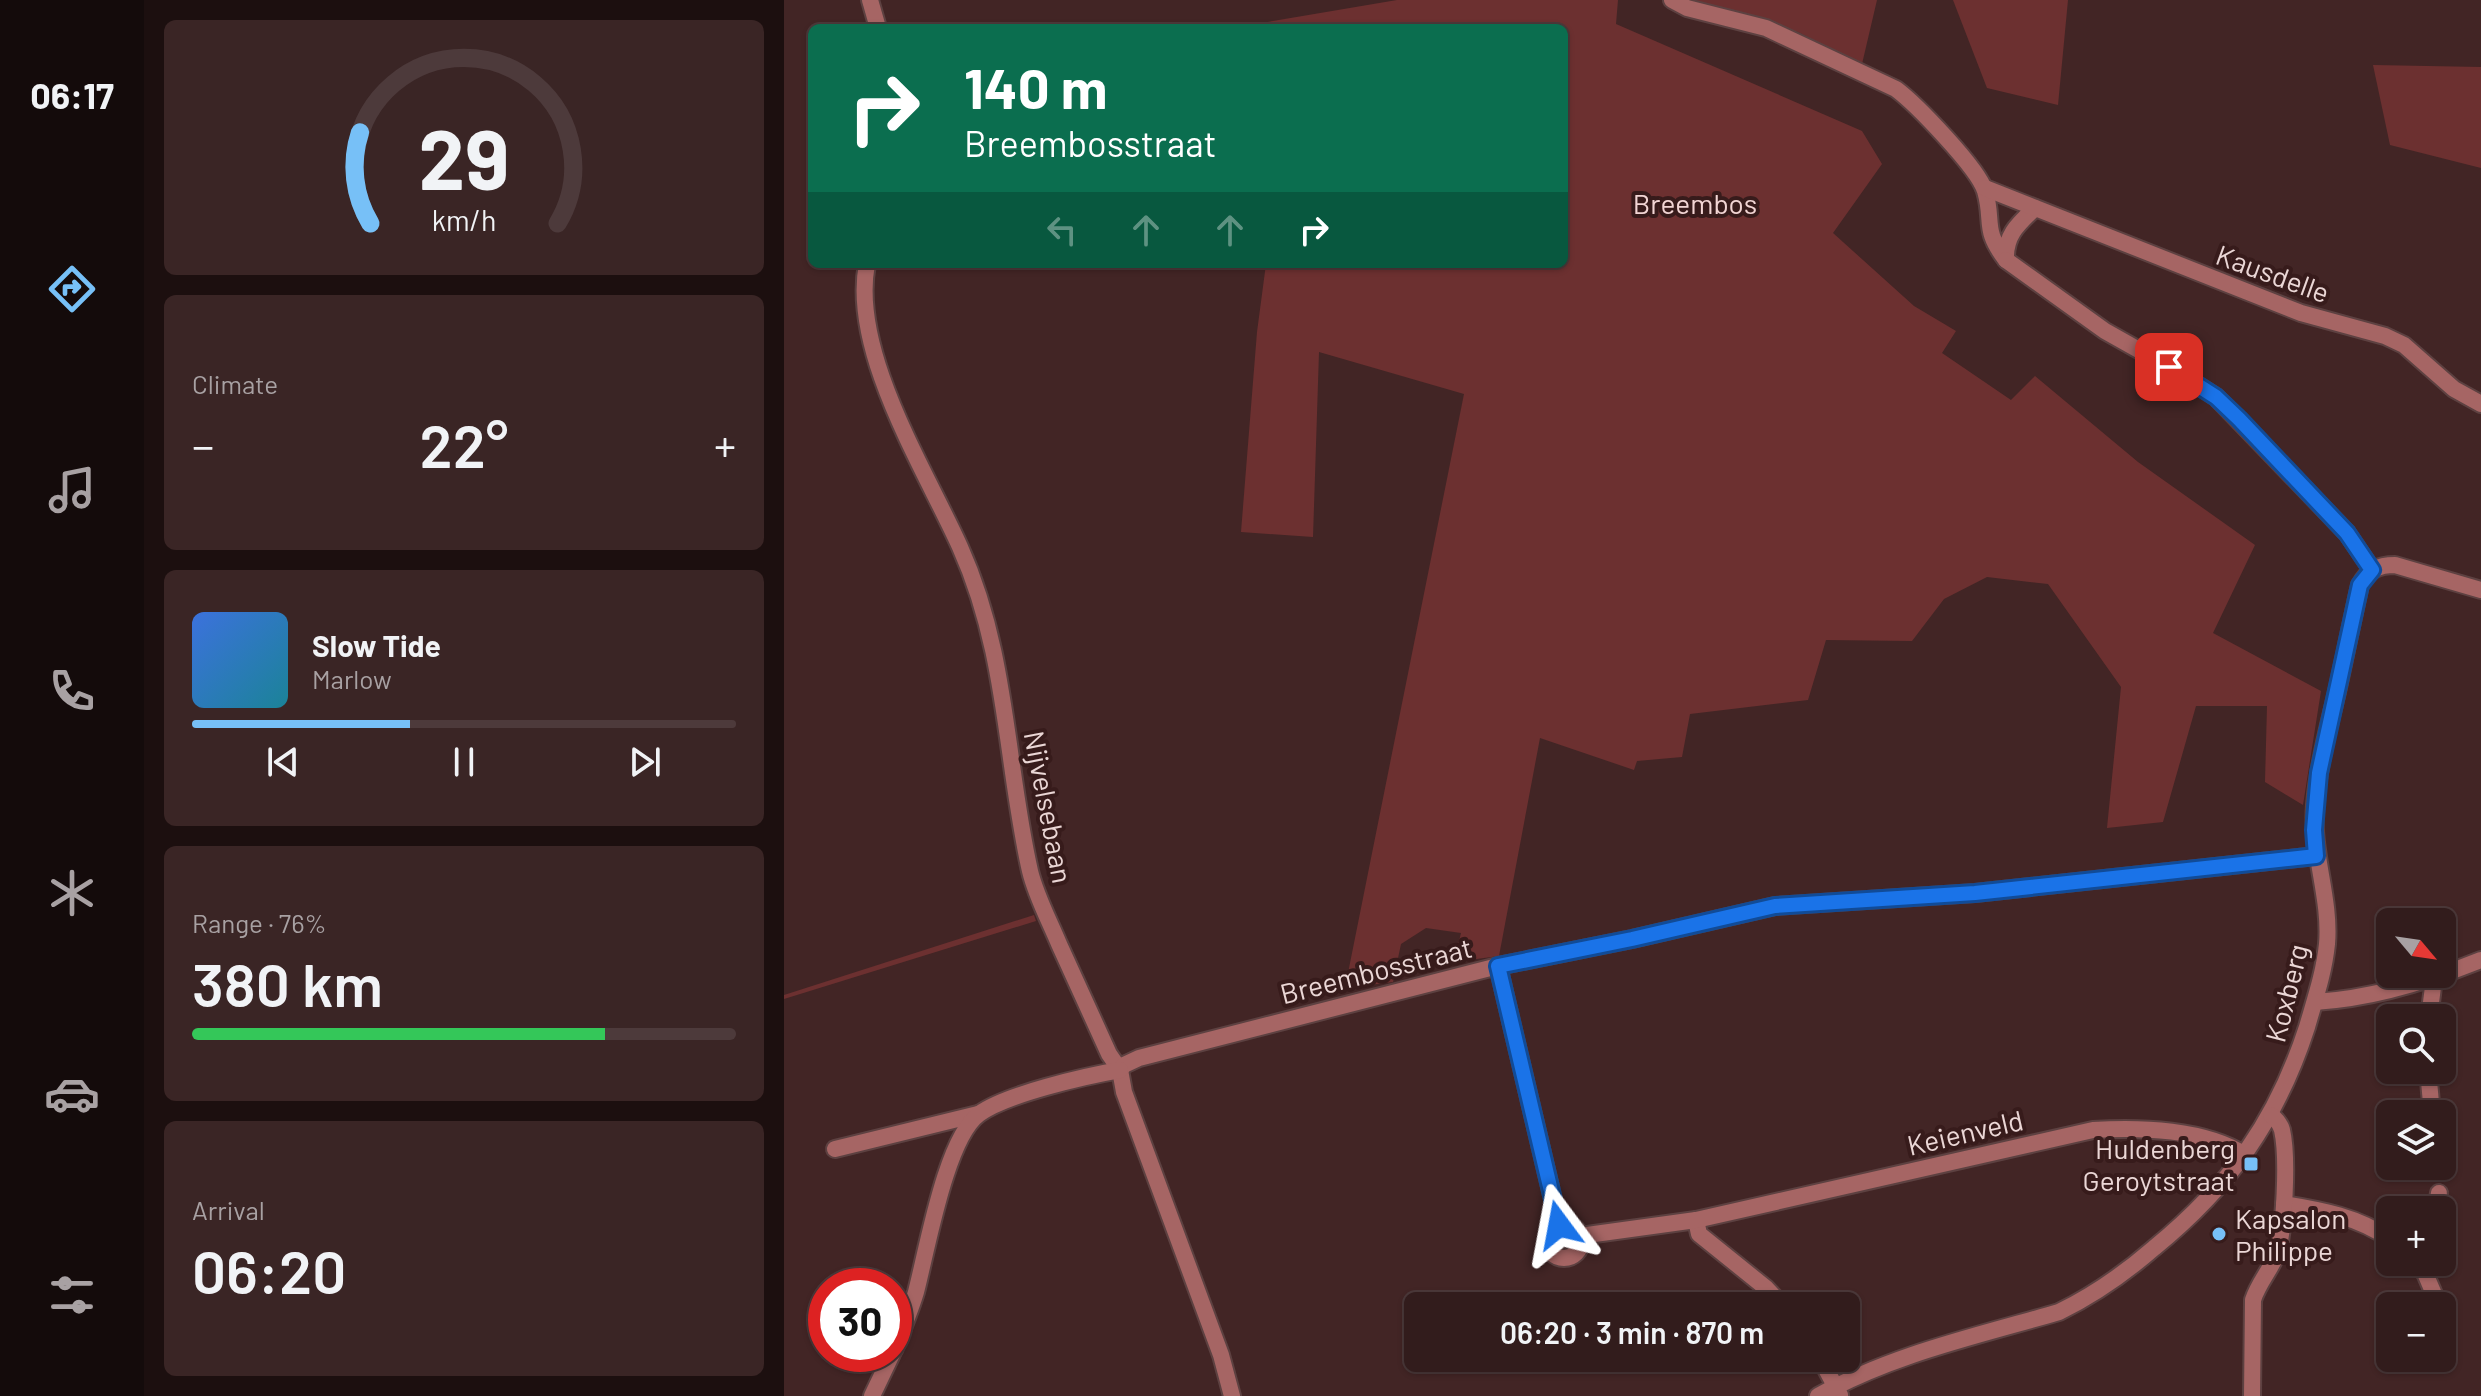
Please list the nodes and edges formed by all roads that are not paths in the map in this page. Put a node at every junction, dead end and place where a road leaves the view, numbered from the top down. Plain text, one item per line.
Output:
1 (870, 0) edge
2 (1672, 0) edge
3 (877, 24) edge
4 (1985, 188) junction
5 (2035, 208) junction
6 (2006, 260) junction
7 (866, 268) edge
8 (2481, 404) edge
9 (2372, 570) junction
10 (2481, 590) edge
11 (2316, 856) junction
12 (2481, 960) edge
13 (1498, 966) junction
14 (2456, 970) edge
15 (2393, 988) edge
16 (2315, 1002) junction
17 (1120, 1070) junction
18 (978, 1114) junction
19 (2271, 1115) junction
20 (835, 1149) dead end
21 (2245, 1155) junction
22 (2439, 1193) dead end
23 (2438, 1196) edge
24 (2284, 1204) junction
25 (1696, 1220) junction
26 (1559, 1225) junction
27 (2376, 1229) edge
28 (1580, 1236) junction
29 (1770, 1292) edge
30 (912, 1304) edge
31 (883, 1372) edge
32 (1828, 1372) edge
33 (1838, 1391) edge
34 (872, 1396) edge
35 (1232, 1396) edge
36 (1818, 1396) edge
37 (2252, 1396) edge

1 - 3 street
2 - 4 street
4 - 5 street, Kausdelle
4 - 6 street
5 - 6 street
5 - 8 street, Kausdelle
6 - 9 street
7 - 17 street, Nijvelsebaan
9 - 10 street
9 - 11 street, Koxberg
11 - 13 street, Breembosstraat
11 - 16 street, Koxberg
12 - 14 street
13 - 17 street, Breembosstraat
13 - 26 street
15 - 16 street
16 - 19 street, Koxberg
17 - 18 street, Breembosstraat
17 - 35 street, Nijvelsebaan
18 - 20 street, Breembosstraat
18 - 30 street
19 - 21 street, Koxberg
19 - 24 street
21 - 25 street, Keienveld
21 - 33 street, Koxberg
22 - 23 street
24 - 27 street
24 - 37 street
25 - 28 street, Keienveld
25 - 29 street
26 - 28 street
26 - 28 street
31 - 34 street
32 - 33 street
33 - 36 street, Koxberg

